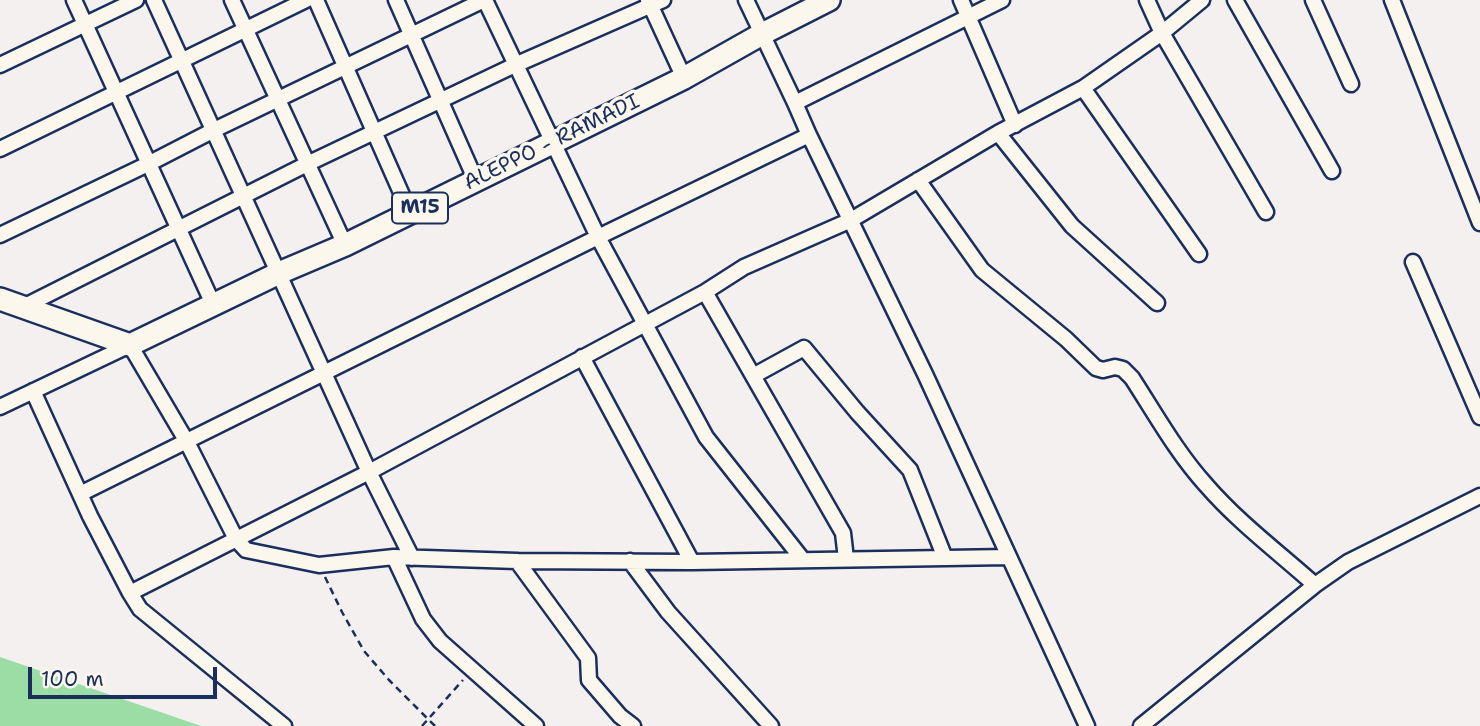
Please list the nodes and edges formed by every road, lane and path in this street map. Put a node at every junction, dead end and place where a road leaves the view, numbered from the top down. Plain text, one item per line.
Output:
1 (74, 0) edge
2 (136, 0) edge
3 (154, 0) edge
4 (232, 0) edge
5 (306, 0) edge
6 (316, 0) edge
7 (396, 0) edge
8 (484, 0) edge
9 (746, 0) edge
10 (829, 0) edge
11 (961, 0) edge
12 (1002, 0) edge
13 (1147, 0) edge
14 (1202, 0) edge
15 (1236, 0) edge
16 (1312, 0) edge
17 (1392, 0) edge
18 (654, 2) edge
19 (968, 17) junction
20 (84, 24) junction
21 (246, 31) junction
22 (1162, 33) junction
23 (762, 34) junction
24 (411, 35) junction
25 (182, 61) junction
26 (0, 65) edge
27 (515, 65) junction
28 (345, 67) junction
29 (684, 78) junction
30 (1351, 84) dead end
31 (1083, 88) junction
32 (116, 93) junction
33 (278, 100) junction
34 (440, 102) junction
35 (795, 103) junction
36 (1016, 125) junction
37 (214, 130) junction
38 (374, 132) junction
39 (998, 134) junction
40 (809, 135) junction
41 (553, 143) junction
42 (0, 149) edge
43 (148, 164) junction
44 (307, 164) junction
45 (1332, 171) dead end
46 (918, 180) junction
47 (476, 181) junction
48 (244, 195) junction
49 (1266, 212) dead end
50 (410, 213) junction
51 (851, 220) junction
52 (1480, 223) edge
53 (178, 229) junction
54 (0, 235) edge
55 (598, 237) junction
56 (345, 245) junction
57 (1199, 254) dead end
58 (1413, 262) dead end
59 (279, 273) junction
60 (705, 292) junction
61 (0, 299) edge
62 (1157, 303) dead end
63 (213, 304) junction
64 (23, 307) junction
65 (644, 324) junction
66 (130, 345) junction
67 (582, 357) junction
68 (325, 373) junction
69 (754, 376) junction
70 (33, 391) junction
71 (0, 407) edge
72 (1480, 417) edge
73 (187, 442) junction
74 (369, 472) junction
75 (80, 494) junction
76 (1480, 496) edge
77 (236, 539) junction
78 (394, 557) junction
79 (1009, 557) junction
80 (412, 558) junction
81 (945, 558) junction
82 (846, 559) junction
83 (803, 560) junction
84 (517, 561) junction
85 (630, 561) junction
86 (692, 562) junction
87 (319, 565) junction
88 (1314, 585) junction
89 (130, 593) junction
90 (472, 670) junction
91 (428, 720) junction
92 (284, 726) edge
93 (422, 726) edge
94 (435, 726) edge
95 (536, 726) edge
96 (633, 726) edge
97 (771, 726) edge
98 (1087, 726) edge
99 (1141, 726) edge

1 - 20 street
2 - 20 street
3 - 25 street
4 - 21 street
5 - 21 street
6 - 28 street
7 - 24 street
8 - 24 street
8 - 27 street
9 - 23 street
10 - 23 highway, ALEPPO - RAMADI / M15
11 - 19 street
12 - 19 street
13 - 22 street
14 - 22 street
15 - 45 street
16 - 30 street
17 - 52 street
18 - 27 street
18 - 29 street
19 - 35 street
19 - 36 street
20 - 26 street
20 - 32 street
21 - 25 street
21 - 33 street
22 - 31 street
22 - 49 street
23 - 29 highway, ALEPPO - RAMADI / M15
23 - 35 street
24 - 28 street
24 - 34 street
25 - 32 street
25 - 37 street
27 - 34 street
27 - 41 street
28 - 33 street
28 - 38 street
29 - 41 highway, ALEPPO - RAMADI / M15
31 - 36 street
31 - 57 street
32 - 42 street
32 - 43 street
33 - 37 street
33 - 44 street
34 - 38 street
34 - 47 street
35 - 40 street
36 - 39 street
37 - 43 street
37 - 48 street
38 - 44 street
38 - 50 street
39 - 46 street
39 - 62 street
40 - 51 street
40 - 55 street
41 - 47 highway, ALEPPO - RAMADI / M15
41 - 55 street
43 - 53 street
43 - 54 street
44 - 48 street
44 - 56 street
46 - 51 street
46 - 88 street
47 - 50 highway, ALEPPO - RAMADI / M15
48 - 53 street
48 - 59 street
50 - 56 highway, ALEPPO - RAMADI / M15
51 - 60 street
51 - 79 street
53 - 63 street
53 - 64 street
55 - 65 street
55 - 68 street
56 - 59 highway, ALEPPO - RAMADI / M15
58 - 72 street
59 - 63 highway, ALEPPO - RAMADI / M15
59 - 68 street
60 - 65 street
60 - 69 street
61 - 64 highway
63 - 66 highway, ALEPPO - RAMADI / M15
64 - 66 highway
65 - 67 street
65 - 83 street
66 - 70 street
66 - 73 street
67 - 74 street
67 - 86 street
68 - 73 street
68 - 74 street
69 - 81 street
69 - 82 street
70 - 71 street
70 - 75 street
73 - 75 street
73 - 77 street
74 - 77 street
74 - 80 street
75 - 89 street
76 - 88 street
77 - 87 street
77 - 89 street
78 - 80 street
78 - 87 street
78 - 90 street
79 - 81 street
79 - 98 street
80 - 84 street
81 - 82 street
82 - 83 street
83 - 86 street
84 - 85 street
84 - 96 street
85 - 86 street
85 - 97 street
87 - 91 path
88 - 99 street
89 - 92 street
90 - 91 path
90 - 95 street
91 - 93 path
91 - 94 path

